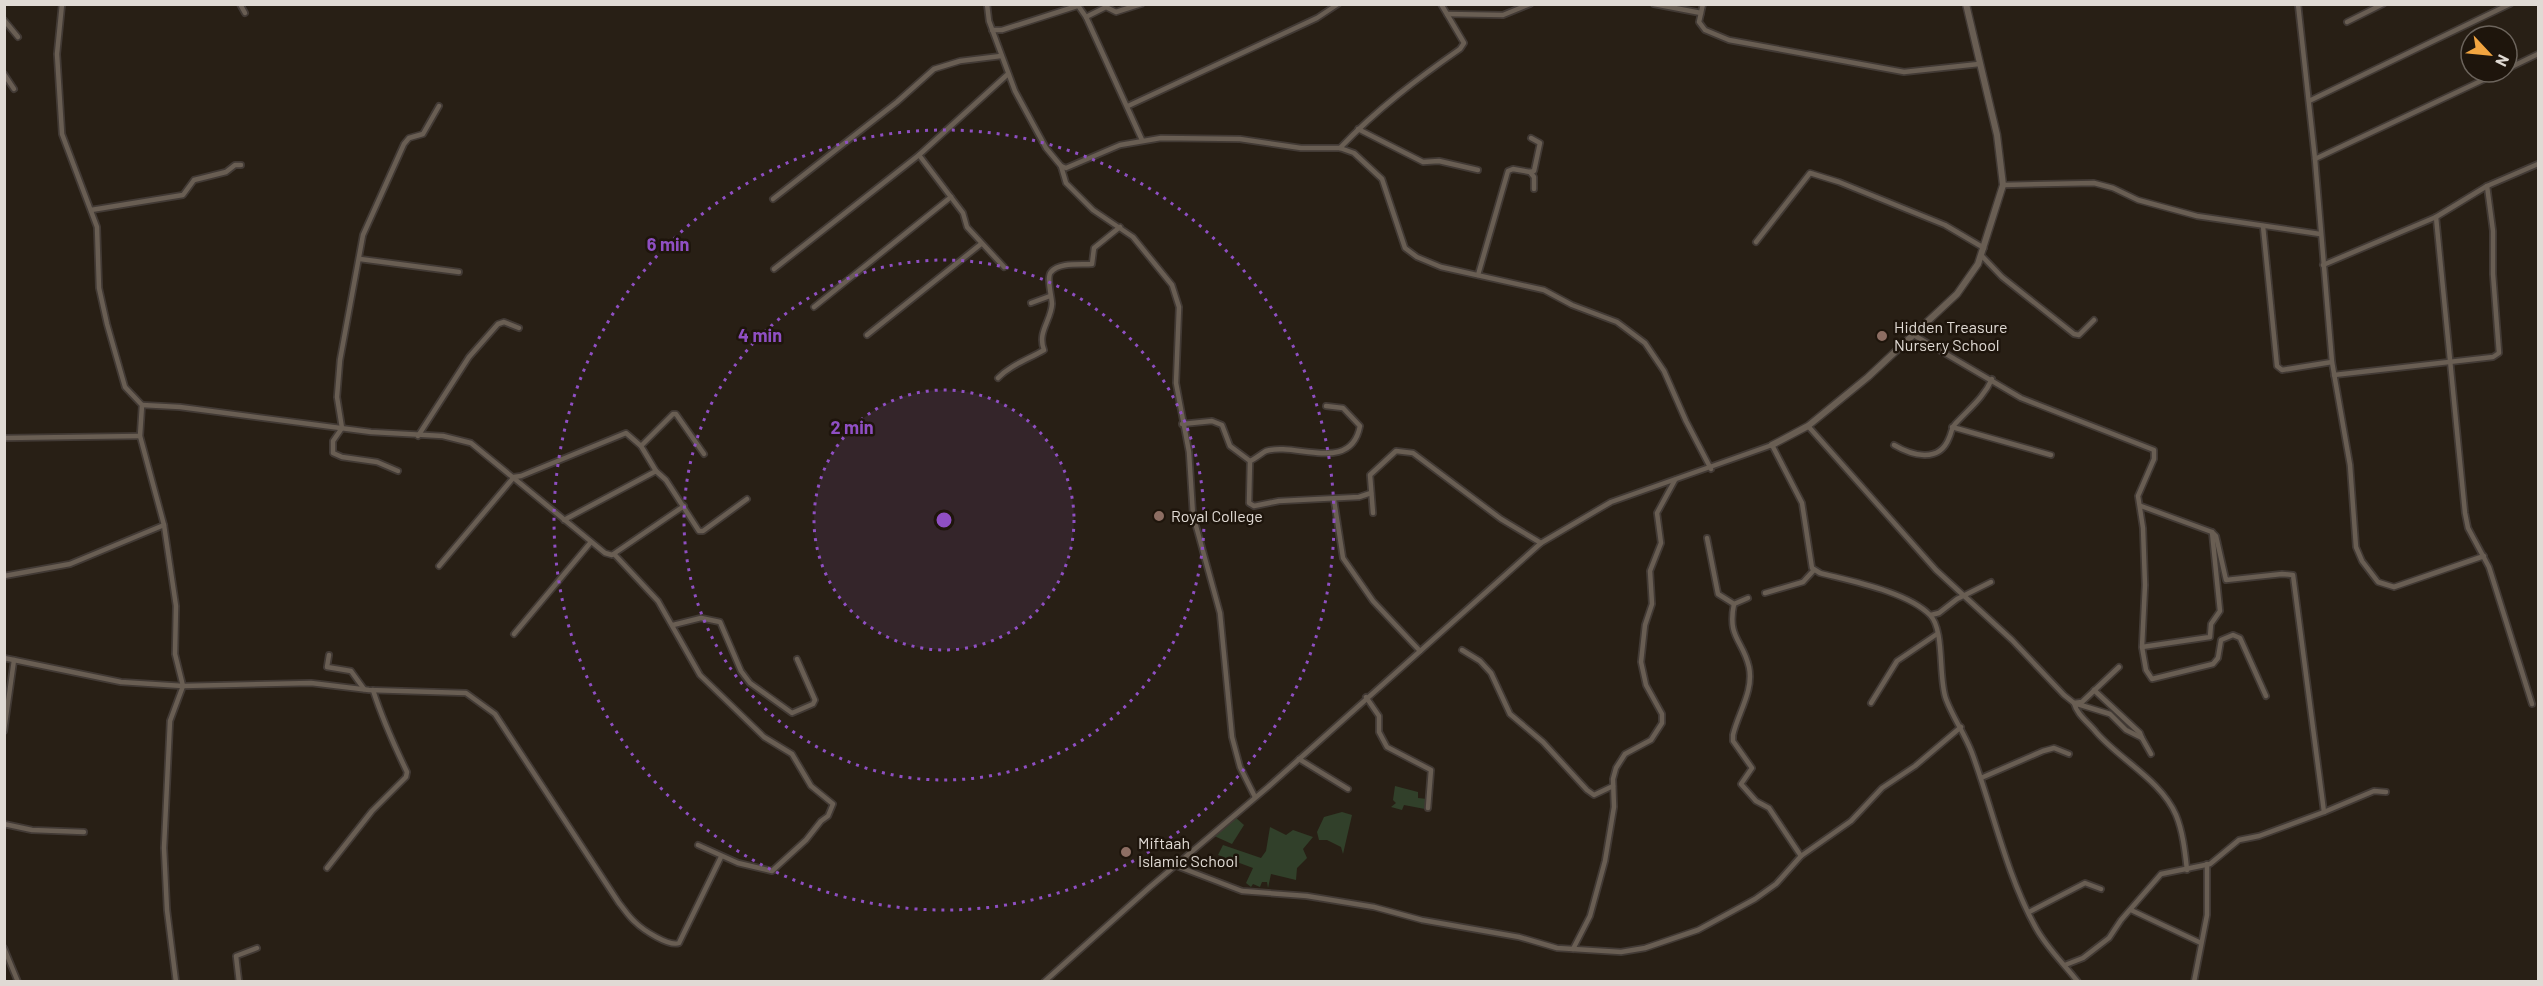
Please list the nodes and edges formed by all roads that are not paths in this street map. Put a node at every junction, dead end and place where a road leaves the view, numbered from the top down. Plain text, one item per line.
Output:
1 (62, 4) edge
2 (240, 4) edge
3 (987, 4) edge
4 (1141, 4) edge
5 (1338, 4) edge
6 (1441, 4) edge
7 (1530, 4) edge
8 (1654, 4) edge
9 (1703, 4) edge
10 (1966, 4) edge
11 (2298, 4) edge
12 (2383, 4) edge
13 (2510, 4) edge
14 (1077, 5) edge
15 (245, 13) dead end
16 (1701, 13) junction
17 (1447, 14) junction
18 (1086, 17) junction
19 (4, 20) edge
20 (2347, 22) dead end
21 (992, 30) junction
22 (18, 37) dead end
23 (2538, 54) edge
24 (1001, 56) junction
25 (2519, 63) edge
26 (1979, 64) junction
27 (4, 74) edge
28 (1008, 74) junction
29 (2474, 84) edge
30 (14, 89) dead end
31 (2309, 101) junction
32 (439, 106) dead end
33 (1128, 106) junction
34 (1358, 129) junction
35 (1531, 138) dead end
36 (1142, 140) junction
37 (1340, 148) junction
38 (919, 154) junction
39 (2315, 159) junction
40 (2537, 164) edge
41 (241, 165) dead end
42 (1061, 166) junction
43 (1478, 170) dead end
44 (2538, 171) edge
45 (1530, 172) junction
46 (2003, 185) junction
47 (2487, 186) junction
48 (1534, 189) dead end
49 (951, 197) junction
50 (772, 199) dead end
51 (91, 210) junction
52 (2436, 217) junction
53 (2263, 226) junction
54 (1119, 227) junction
55 (2320, 234) junction
56 (1756, 242) dead end
57 (981, 244) junction
58 (1983, 251) junction
59 (360, 259) junction
60 (2323, 265) junction
61 (1004, 267) dead end
62 (774, 269) dead end
63 (459, 272) dead end
64 (1478, 275) junction
65 (1050, 296) junction
66 (1031, 303) dead end
67 (814, 307) dead end
68 (2094, 320) dead end
69 (519, 328) dead end
70 (1912, 334) junction
71 (867, 335) dead end
72 (2451, 361) junction
73 (2332, 362) junction
74 (2334, 375) junction
75 (998, 378) dead end
76 (1992, 379) junction
77 (141, 405) junction
78 (1326, 406) dead end
79 (1182, 424) junction
80 (1808, 426) junction
81 (1952, 427) junction
82 (342, 428) junction
83 (140, 436) junction
84 (418, 436) junction
85 (4, 438) edge
86 (1772, 445) junction
87 (1894, 445) dead end
88 (641, 446) junction
89 (704, 454) dead end
90 (2051, 455) dead end
91 (1251, 461) junction
92 (1711, 469) junction
93 (398, 471) dead end
94 (656, 471) junction
95 (514, 477) junction
96 (1675, 480) junction
97 (1371, 493) junction
98 (747, 499) dead end
99 (1334, 500) junction
100 (684, 506) junction
101 (2141, 506) junction
102 (1373, 513) dead end
103 (564, 520) junction
104 (164, 525) junction
105 (2212, 532) junction
106 (1707, 538) dead end
107 (591, 542) junction
108 (1541, 543) junction
109 (615, 555) junction
110 (2484, 556) junction
111 (439, 566) dead end
112 (1814, 570) junction
113 (4, 576) edge
114 (1991, 582) dead end
115 (1765, 592) dead end
116 (1965, 596) junction
117 (1748, 598) dead end
118 (1734, 604) junction
119 (1931, 615) junction
120 (673, 625) junction
121 (514, 634) dead end
122 (1937, 634) junction
123 (2142, 647) junction
124 (1462, 650) dead end
125 (1420, 651) junction
126 (328, 655) dead end
127 (4, 658) edge
128 (797, 658) dead end
129 (14, 660) junction
130 (2119, 667) dead end
131 (183, 686) junction
132 (364, 689) junction
133 (373, 690) junction
134 (2094, 690) junction
135 (2266, 696) dead end
136 (1366, 697) junction
137 (1871, 703) dead end
138 (2074, 703) junction
139 (2532, 704) dead end
140 (1960, 728) junction
141 (4, 731) edge
142 (2142, 738) junction
143 (2069, 754) dead end
144 (2151, 754) dead end
145 (1299, 759) junction
146 (1981, 778) junction
147 (1613, 786) junction
148 (1348, 789) dead end
149 (2386, 792) dead end
150 (1255, 797) junction
151 (1428, 808) dead end
152 (2324, 812) junction
153 (4, 824) edge
154 (84, 832) dead end
155 (698, 845) dead end
156 (1800, 856) junction
157 (722, 857) junction
158 (2207, 864) junction
159 (1174, 865) junction
160 (327, 868) dead end
161 (2187, 870) junction
162 (2101, 888) dead end
163 (2131, 910) junction
164 (2029, 912) junction
165 (2201, 943) junction
166 (4, 948) edge
167 (257, 948) dead end
168 (1573, 949) junction
169 (2065, 965) junction
170 (18, 981) edge
171 (176, 981) edge
172 (239, 981) edge
173 (1044, 981) edge
174 (2078, 981) edge
175 (2194, 981) edge

1 - 51 street
2 - 15 street
3 - 21 street
4 - 18 street
5 - 33 street
6 - 17 street
7 - 17 street
8 - 16 street
9 - 16 street
10 - 26 street
11 - 31 street
12 - 20 street
13 - 31 street
14 - 18 street
14 - 21 street
16 - 26 street
17 - 34 street
18 - 33 street
19 - 22 street
21 - 24 street
23 - 25 street
24 - 28 street
24 - 50 street
26 - 46 street
27 - 30 street
28 - 38 street
28 - 42 street
29 - 39 street
31 - 39 street
32 - 59 street
33 - 36 street
34 - 37 street
34 - 43 street
35 - 45 street
36 - 37 street
36 - 42 street
37 - 64 street
38 - 49 street
38 - 62 street
39 - 55 street
40 - 44 street
40 - 47 street
41 - 51 street
42 - 54 street
45 - 48 street
45 - 64 street
46 - 53 street
46 - 58 street
47 - 52 street
47 - 72 street
49 - 57 street
49 - 67 street
51 - 77 street
52 - 60 street
52 - 72 street
53 - 55 street
53 - 73 street
54 - 65 street
54 - 79 street
55 - 60 street
56 - 58 street
57 - 61 street
57 - 71 street
58 - 68 street
58 - 70 street
59 - 63 street
59 - 82 street
60 - 73 street
64 - 92 street
65 - 66 street
65 - 75 street
69 - 84 street
70 - 76 street
70 - 80 street
72 - 74 street
72 - 110 street
73 - 74 street
74 - 110 street
76 - 81 street
76 - 101 street
77 - 82 street
77 - 83 street
78 - 91 street
79 - 91 street
79 - 150 street
80 - 86 street
80 - 116 street
81 - 87 street
81 - 90 street
82 - 84 street
82 - 93 street
83 - 85 street
83 - 104 street
84 - 95 street
86 - 92 street
86 - 112 street
88 - 89 street
88 - 94 street
88 - 95 street
91 - 99 street
92 - 96 street
94 - 100 street
94 - 103 street
95 - 103 street
95 - 111 street
96 - 108 street
96 - 147 street
97 - 99 street
97 - 102 street
97 - 108 street
98 - 100 street
99 - 125 street
100 - 109 street
101 - 105 street
101 - 123 street
103 - 107 street
104 - 113 street
104 - 131 street
105 - 123 street
105 - 152 street
106 - 118 street
107 - 109 street
107 - 121 street
108 - 125 street
109 - 120 street
110 - 139 street
112 - 115 street
112 - 119 street
114 - 116 street
116 - 119 street
116 - 138 street
117 - 118 street
118 - 156 street
119 - 122 street
120 - 128 street
120 - 157 street
122 - 137 street
122 - 140 street
123 - 135 street
124 - 147 street
125 - 136 street
126 - 132 street
127 - 129 street
129 - 131 street
129 - 141 street
130 - 134 street
131 - 132 street
131 - 171 street
132 - 133 street
133 - 157 street
133 - 160 street
134 - 138 street
134 - 142 street
136 - 145 street
136 - 151 street
138 - 142 street
138 - 161 street
140 - 146 street
140 - 156 street
142 - 144 street
143 - 146 street
145 - 148 street
145 - 150 street
146 - 164 street
147 - 168 street
149 - 152 street
150 - 159 street
152 - 158 street
153 - 154 street
155 - 157 street
156 - 168 street
158 - 161 street
158 - 165 street
159 - 168 street
159 - 173 street
161 - 163 street
162 - 164 street
163 - 165 street
163 - 169 street
164 - 169 street
165 - 175 street
166 - 170 street
167 - 172 street
169 - 174 street

